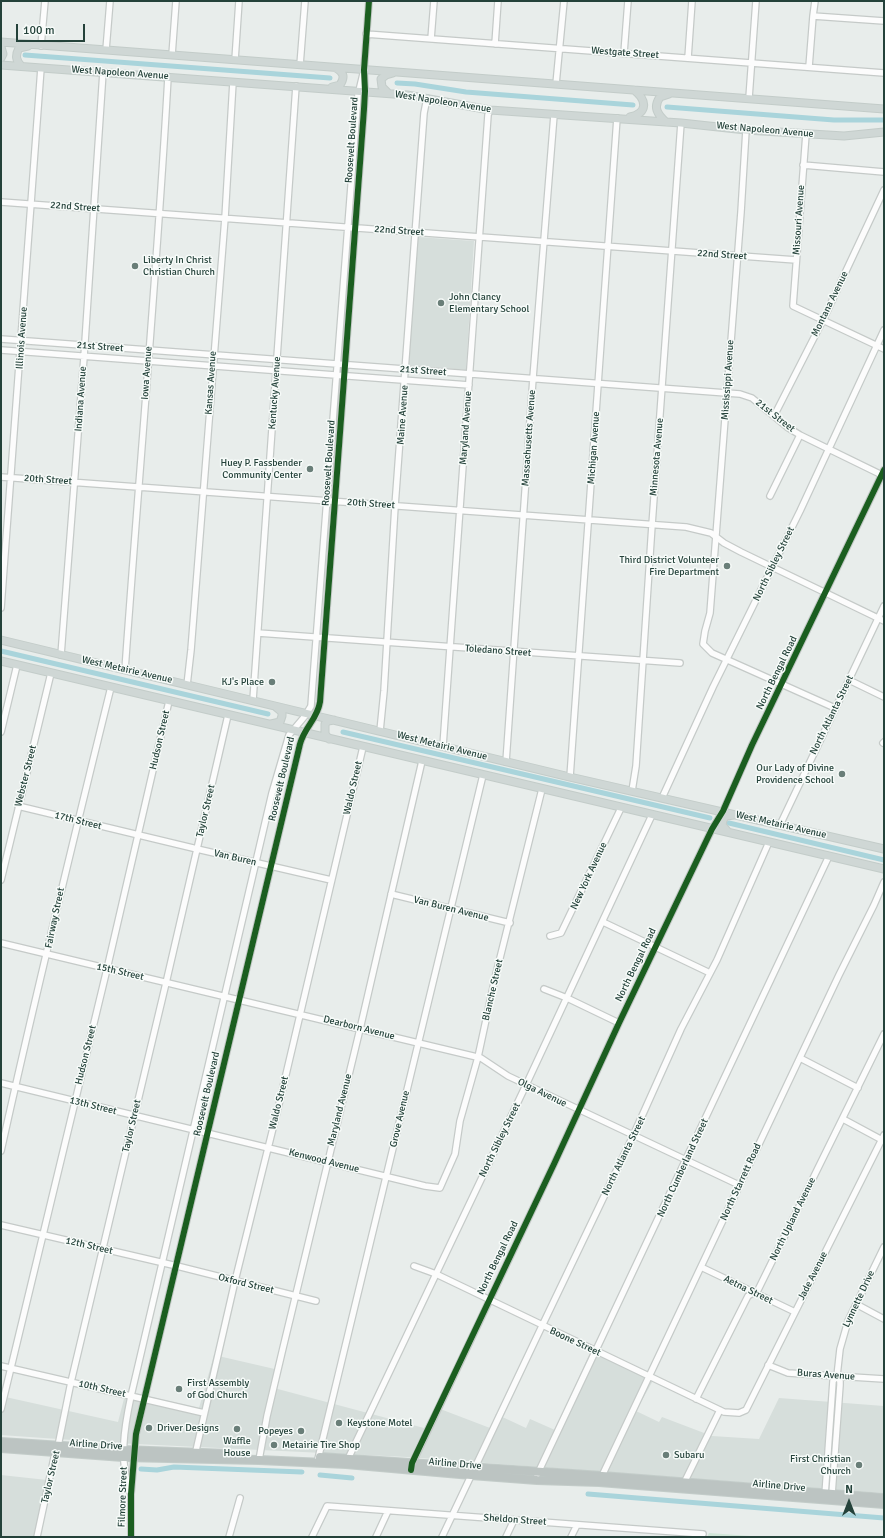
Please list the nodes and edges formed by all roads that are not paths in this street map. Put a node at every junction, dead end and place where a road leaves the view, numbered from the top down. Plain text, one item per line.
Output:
1 (45, 1) edge
2 (110, 1) edge
3 (176, 1) edge
4 (239, 1) edge
5 (305, 1) edge
6 (369, 1) edge
7 (434, 1) edge
8 (498, 1) edge
9 (564, 1) edge
10 (628, 1) edge
11 (692, 1) edge
12 (756, 1) edge
13 (815, 1) edge
14 (812, 16) junction
15 (884, 21) edge
16 (366, 34) junction
17 (431, 39) junction
18 (1, 42) edge
19 (495, 44) junction
20 (32, 45) junction
21 (41, 46) junction
22 (1, 47) edge
23 (560, 48) junction
24 (106, 50) junction
25 (624, 53) junction
26 (172, 55) junction
27 (1, 58) edge
28 (688, 58) junction
29 (235, 60) junction
30 (750, 62) junction
31 (1, 65) edge
32 (300, 65) junction
33 (22, 66) junction
34 (808, 67) junction
35 (41, 68) junction
36 (336, 68) junction
37 (364, 70) junction
38 (103, 72) junction
39 (399, 72) junction
40 (884, 73) edge
41 (168, 76) junction
42 (233, 82) junction
43 (556, 84) junction
44 (296, 86) junction
45 (326, 88) junction
46 (634, 90) junction
47 (362, 91) junction
48 (388, 93) junction
49 (675, 93) junction
50 (427, 98) junction
51 (748, 98) junction
52 (884, 109) edge
53 (490, 110) junction
54 (554, 115) junction
55 (620, 119) junction
56 (666, 122) junction
57 (681, 123) junction
58 (746, 130) junction
59 (884, 132) edge
60 (806, 134) junction
61 (803, 165) junction
62 (884, 172) edge
63 (884, 190) edge
64 (1, 202) edge
65 (31, 204) junction
66 (94, 209) junction
67 (160, 213) junction
68 (225, 218) junction
69 (288, 223) junction
70 (347, 227) junction
71 (356, 228) junction
72 (416, 232) junction
73 (480, 237) junction
74 (544, 242) junction
75 (608, 247) junction
76 (672, 251) junction
77 (738, 256) junction
78 (796, 260) junction
79 (823, 320) junction
80 (884, 330) edge
81 (1, 339) edge
82 (21, 341) junction
83 (85, 346) junction
84 (877, 346) junction
85 (884, 349) edge
86 (1, 350) edge
87 (148, 350) junction
88 (21, 352) junction
89 (213, 355) junction
90 (84, 357) junction
91 (278, 360) junction
92 (148, 361) junction
93 (338, 364) junction
94 (346, 364) junction
95 (213, 366) junction
96 (277, 370) junction
97 (406, 370) junction
98 (469, 374) junction
99 (337, 375) junction
100 (345, 375) junction
101 (533, 378) junction
102 (405, 380) junction
103 (599, 383) junction
104 (468, 385) junction
105 (663, 388) junction
106 (727, 392) junction
107 (774, 416) junction
108 (800, 435) junction
109 (829, 449) junction
110 (883, 474) edge
111 (1, 477) edge
112 (11, 478) junction
113 (75, 482) junction
114 (138, 487) junction
115 (203, 492) junction
116 (267, 496) junction
117 (770, 496) dead end
118 (327, 501) junction
119 (336, 502) junction
120 (395, 506) junction
121 (460, 510) junction
122 (523, 516) junction
123 (588, 520) junction
124 (652, 525) junction
125 (715, 537) junction
126 (772, 568) junction
127 (826, 594) junction
128 (884, 606) edge
129 (1, 608) edge
130 (881, 620) edge
131 (258, 633) junction
132 (316, 637) junction
133 (325, 638) junction
134 (1, 640) edge
135 (387, 643) junction
136 (450, 647) junction
137 (514, 652) junction
138 (61, 655) junction
139 (579, 657) junction
140 (726, 660) junction
141 (1, 661) edge
142 (643, 661) junction
143 (680, 663) dead end
144 (17, 665) junction
145 (125, 670) junction
146 (51, 673) junction
147 (849, 680) junction
148 (187, 685) junction
149 (782, 685) junction
150 (111, 687) junction
151 (884, 697) edge
152 (253, 700) junction
153 (169, 701) junction
154 (273, 705) junction
155 (836, 708) junction
156 (308, 713) junction
157 (228, 715) junction
158 (316, 715) junction
159 (336, 720) junction
160 (265, 724) junction
161 (292, 730) junction
162 (380, 731) junction
163 (1, 732) edge
164 (303, 733) junction
165 (329, 739) junction
166 (443, 746) junction
167 (363, 747) junction
168 (422, 761) junction
169 (506, 762) junction
170 (482, 775) junction
171 (570, 777) junction
172 (542, 789) junction
173 (632, 791) junction
174 (662, 798) junction
175 (18, 806) junction
176 (621, 808) junction
177 (723, 812) junction
178 (652, 815) junction
179 (738, 815) junction
180 (79, 821) junction
181 (780, 825) junction
182 (712, 829) junction
183 (729, 833) junction
184 (138, 835) junction
185 (769, 842) junction
186 (197, 849) junction
187 (884, 849) edge
188 (829, 856) junction
189 (256, 863) junction
190 (272, 867) junction
191 (884, 870) edge
192 (1, 880) edge
193 (331, 880) junction
194 (884, 882) edge
195 (391, 894) junction
196 (450, 909) junction
197 (603, 922) junction
198 (510, 923) junction
199 (550, 936) dead end
200 (1, 943) edge
201 (656, 947) junction
202 (47, 954) junction
203 (107, 969) junction
204 (710, 974) junction
205 (166, 983) junction
206 (544, 989) dead end
207 (225, 996) junction
208 (567, 998) junction
209 (240, 1000) junction
210 (300, 1014) junction
211 (619, 1023) junction
212 (360, 1029) junction
213 (884, 1034) edge
214 (418, 1043) junction
215 (478, 1058) junction
216 (800, 1058) junction
217 (1, 1083) edge
218 (526, 1085) junction
219 (15, 1087) junction
220 (858, 1088) junction
221 (74, 1102) junction
222 (579, 1111) junction
223 (134, 1116) junction
224 (843, 1119) junction
225 (194, 1130) junction
226 (208, 1133) junction
227 (633, 1136) junction
228 (883, 1139) edge
229 (268, 1148) junction
230 (1, 1151) edge
231 (686, 1160) junction
232 (328, 1162) junction
233 (386, 1177) junction
234 (739, 1185) junction
235 (440, 1188) joint
236 (1, 1225) edge
237 (44, 1235) junction
238 (884, 1247) edge
239 (102, 1249) junction
240 (882, 1258) edge
241 (162, 1263) junction
242 (176, 1266) junction
243 (414, 1266) dead end
244 (701, 1267) junction
245 (436, 1274) junction
246 (235, 1281) junction
247 (753, 1293) junction
248 (296, 1296) junction
249 (489, 1300) junction
250 (316, 1301) dead end
251 (856, 1304) junction
252 (795, 1312) junction
253 (884, 1319) edge
254 (542, 1326) junction
255 (596, 1351) junction
256 (768, 1365) junction
257 (1, 1366) edge
258 (12, 1368) junction
259 (837, 1376) junction
260 (649, 1377) junction
261 (884, 1379) edge
262 (71, 1382) junction
263 (131, 1396) junction
264 (145, 1399) junction
265 (696, 1399) junction
266 (1, 1409) edge
267 (720, 1410) junction
268 (204, 1413) junction
269 (738, 1413) joint
270 (1, 1442) edge
271 (1, 1448) edge
272 (56, 1449) junction
273 (123, 1454) junction
274 (134, 1454) junction
275 (195, 1456) junction
276 (827, 1456) junction
277 (259, 1457) junction
278 (834, 1457) junction
279 (318, 1460) junction
280 (347, 1461) junction
281 (411, 1466) junction
282 (473, 1471) junction
283 (538, 1476) junction
284 (600, 1479) junction
285 (683, 1486) junction
286 (131, 1494) junction
287 (828, 1496) junction
288 (240, 1498) dead end
289 (884, 1498) edge
290 (884, 1504) edge
291 (388, 1510) junction
292 (452, 1516) junction
293 (514, 1520) junction
294 (577, 1525) junction
295 (641, 1529) junction
296 (702, 1534) dead end
297 (37, 1537) edge
298 (131, 1537) edge
299 (229, 1537) edge
300 (312, 1537) edge
301 (376, 1537) edge
302 (442, 1537) edge
303 (506, 1537) edge
304 (571, 1537) edge
305 (639, 1537) edge

1 - 21 street
2 - 24 street
3 - 26 street
4 - 29 street
5 - 32 street
6 - 16 street, Roosevelt Boulevard
7 - 17 street
8 - 19 street
9 - 23 street
10 - 25 street
11 - 28 street
12 - 30 street
13 - 14 street
14 - 15 street
14 - 34 street
16 - 17 street, Westgate Street
16 - 37 street, Roosevelt Boulevard
17 - 19 street, Westgate Street
18 - 20 main road
19 - 23 street, Westgate Street
20 - 21 main road
20 - 33 main road
21 - 24 main road
22 - 27 main road
23 - 25 street, Westgate Street
23 - 43 street
24 - 26 main road
25 - 28 street, Westgate Street
26 - 29 main road
28 - 30 street, Westgate Street
29 - 32 main road
30 - 34 street, Westgate Street
30 - 51 street
31 - 33 main road, West Napoleon Avenue
32 - 36 main road
33 - 35 main road, West Napoleon Avenue
34 - 40 street, Westgate Street
35 - 38 main road, West Napoleon Avenue
35 - 65 street, Illinois Avenue
36 - 37 main road
36 - 45 main road
37 - 39 main road
37 - 47 street, Roosevelt Boulevard
38 - 41 main road, West Napoleon Avenue
38 - 66 street, Indiana Avenue
39 - 43 main road
39 - 48 main road
41 - 42 main road, West Napoleon Avenue
41 - 67 street, Iowa Avenue
42 - 44 main road, West Napoleon Avenue
42 - 68 street, Kansas Avenue
43 - 46 main road
44 - 45 main road, West Napoleon Avenue
44 - 69 street, Kentucky Avenue
45 - 47 main road, West Napoleon Avenue
46 - 49 main road
46 - 55 main road
47 - 48 main road, West Napoleon Avenue
47 - 70 street, Roosevelt Boulevard
47 - 71 street, Roosevelt Boulevard
48 - 50 main road, West Napoleon Avenue
49 - 51 main road
49 - 56 main road
50 - 53 main road, West Napoleon Avenue
50 - 72 street, Maine Avenue
51 - 52 main road
53 - 54 main road, West Napoleon Avenue
53 - 73 street, Maryland Avenue
54 - 55 main road, West Napoleon Avenue
54 - 74 street, Massachusetts Avenue
55 - 56 main road, West Napoleon Avenue
55 - 75 street, Michigan Avenue
56 - 57 main road, West Napoleon Avenue
57 - 58 main road, West Napoleon Avenue
57 - 76 street, Minnesota Avenue
58 - 60 main road, West Napoleon Avenue
58 - 77 street, Mississippi Avenue
59 - 60 main road, West Napoleon Avenue
60 - 61 street, Missouri Avenue
61 - 62 street
61 - 78 street, Missouri Avenue
63 - 79 street, Montana Avenue
64 - 65 street, 22nd Street
65 - 66 street, 22nd Street
65 - 82 street, Illinois Avenue
66 - 67 street, 22nd Street
66 - 83 street, Indiana Avenue
67 - 68 street, 22nd Street
67 - 87 street, Iowa Avenue
68 - 69 street, 22nd Street
68 - 89 street, Kansas Avenue
69 - 70 street, 22nd Street
69 - 91 street, Kentucky Avenue
70 - 71 street, 22nd Street
70 - 93 street, Roosevelt Boulevard
71 - 72 street, 22nd Street
71 - 94 street, Roosevelt Boulevard
72 - 73 street, 22nd Street
72 - 97 street, Maine Avenue
73 - 74 street, 22nd Street
73 - 98 street, Maryland Avenue
74 - 75 street, 22nd Street
74 - 101 street, Massachusetts Avenue
75 - 76 street, 22nd Street
75 - 103 street, Michigan Avenue
76 - 77 street, 22nd Street
76 - 105 street, Minnesota Avenue
77 - 78 street, 22nd Street
77 - 106 street, Mississippi Avenue
78 - 79 street, Missouri Avenue
79 - 84 street
79 - 107 street, Montana Avenue
80 - 84 street, North Sibley Street
81 - 82 street, 21st Street
82 - 83 street, 21st Street
82 - 88 street, Illinois Avenue
83 - 87 street, 21st Street
83 - 90 street, Indiana Avenue
84 - 85 street
84 - 109 street, North Sibley Street
86 - 88 street, 21st Street
87 - 89 street, 21st Street
87 - 92 street, Iowa Avenue
88 - 90 street, 21st Street
88 - 112 street, Illinois Avenue
89 - 91 street, 21st Street
89 - 95 street, Kansas Avenue
90 - 92 street, 21st Street
90 - 113 street, Indiana Avenue
91 - 93 street, 21st Street
91 - 96 street, Kentucky Avenue
92 - 95 street, 21st Street
92 - 114 street, Iowa Avenue
93 - 94 street, 21st Street
93 - 99 street, Roosevelt Boulevard
94 - 97 street, 21st Street
94 - 100 street, Roosevelt Boulevard
95 - 96 street, 21st Street
95 - 115 street, Kansas Avenue
96 - 99 street, 21st Street
96 - 116 street, Kentucky Avenue
97 - 98 street, 21st Street
97 - 102 street, Maine Avenue
98 - 101 street, 21st Street
98 - 104 street, Maryland Avenue
99 - 100 street, 21st Street
99 - 118 street, Roosevelt Boulevard
100 - 102 street, 21st Street
100 - 119 street, Roosevelt Boulevard
101 - 103 street, 21st Street
101 - 122 street, Massachusetts Avenue
102 - 104 street, 21st Street
102 - 120 street, Maine Avenue
103 - 105 street, 21st Street
103 - 123 street, Michigan Avenue
104 - 121 street, Maryland Avenue
105 - 106 street, 21st Street
105 - 124 street, Minnesota Avenue
106 - 107 street, 21st Street
106 - 125 street, Mississippi Avenue
107 - 108 street, 21st Street
108 - 109 street, 21st Street
108 - 117 street
109 - 110 street, 21st Street
109 - 126 street, North Sibley Street
110 - 127 street, North Bengal Road
111 - 112 street, 20th Street
112 - 113 street, 20th Street
112 - 129 street, Illinois Avenue
113 - 114 street, 20th Street
113 - 138 street, Indiana Avenue
114 - 115 street, 20th Street
114 - 145 street, Iowa Avenue
115 - 116 street, 20th Street
115 - 148 street, Kansas Avenue
116 - 118 street, 20th Street
116 - 131 street, Kentucky Avenue
118 - 119 street, 20th Street
118 - 132 street, Roosevelt Boulevard
119 - 120 street, 20th Street
119 - 133 street, Roosevelt Boulevard
120 - 121 street, 20th Street
120 - 135 street, Maine Avenue
121 - 122 street, 20th Street
121 - 136 street, Maryland Avenue
122 - 123 street, 20th Street
122 - 137 street, Massachusetts Avenue
123 - 124 street, 20th Street
123 - 139 street, Michigan Avenue
124 - 125 street, 20th Street
124 - 142 street, Minnesota Avenue
125 - 126 street, 20th Street
125 - 140 street, Mississippi Avenue
126 - 127 street, 20th Street
126 - 140 street, North Sibley Street
127 - 130 street, 20th Street
127 - 149 street, North Bengal Road
128 - 130 street, North Atlanta Street
130 - 147 street, North Atlanta Street
131 - 132 street, Toledano Street
131 - 152 street, Kentucky Avenue
132 - 133 street, Toledano Street
132 - 156 street, Roosevelt Boulevard
133 - 135 street, Toledano Street
133 - 158 street, Roosevelt Boulevard
134 - 138 main road, West Metairie Avenue
135 - 136 street, Toledano Street
135 - 162 street, Maine Avenue
136 - 137 street, Toledano Street
136 - 166 street, Maryland Avenue
137 - 139 street, Toledano Street
137 - 169 street, Massachusetts Avenue
138 - 145 main road, West Metairie Avenue
139 - 142 street, Toledano Street
139 - 171 street, Michigan Avenue
140 - 149 street
140 - 174 street, North Sibley Street
141 - 144 main road, West Metairie Avenue
142 - 143 street, Toledano Street
142 - 173 street, Minnesota Avenue
144 - 146 main road, West Metairie Avenue
144 - 163 street
145 - 148 main road, West Metairie Avenue
146 - 150 main road, West Metairie Avenue
146 - 175 street, Webster Street
147 - 151 street
147 - 155 street, North Atlanta Street
148 - 152 main road, West Metairie Avenue
149 - 155 street
149 - 177 street, North Bengal Road
150 - 153 main road, West Metairie Avenue
150 - 180 street, Fairway Street
152 - 154 main road, West Metairie Avenue
153 - 157 main road, West Metairie Avenue
153 - 184 street, Hudson Street
154 - 156 main road, West Metairie Avenue
154 - 160 main road
155 - 181 street, North Atlanta Street
156 - 158 main road, West Metairie Avenue
156 - 161 street, Roosevelt Boulevard
157 - 160 main road, West Metairie Avenue
157 - 186 street, Taylor Street
158 - 159 main road, West Metairie Avenue
158 - 164 street, Roosevelt Boulevard
159 - 162 main road, West Metairie Avenue
159 - 165 main road
160 - 161 main road, West Metairie Avenue
161 - 164 main road, West Metairie Avenue
161 - 189 street, Roosevelt Boulevard
162 - 166 main road, West Metairie Avenue
164 - 165 main road, West Metairie Avenue
164 - 190 street, Roosevelt Boulevard
165 - 167 main road, West Metairie Avenue
166 - 169 main road, West Metairie Avenue
167 - 168 main road, West Metairie Avenue
167 - 193 street, Waldo Street
168 - 170 main road, West Metairie Avenue
168 - 195 street, Maryland Avenue
169 - 171 main road, West Metairie Avenue
170 - 172 main road, West Metairie Avenue
170 - 196 street, Grove Avenue
171 - 173 main road, West Metairie Avenue
172 - 176 main road, West Metairie Avenue
172 - 198 street, Blanche Street
173 - 174 main road, West Metairie Avenue
174 - 177 main road, West Metairie Avenue
175 - 180 street, 17th Street
175 - 192 street, Webster Street
176 - 178 main road, West Metairie Avenue
176 - 199 street, New York Avenue
177 - 179 main road, West Metairie Avenue
177 - 182 street, North Bengal Road
178 - 182 main road, West Metairie Avenue
178 - 197 street, North Sibley Street
179 - 181 main road, West Metairie Avenue
179 - 183 main road
180 - 184 street, 17th Street
180 - 202 street, Fairway Street
181 - 187 main road, West Metairie Avenue
182 - 183 main road, West Metairie Avenue
182 - 201 street, North Bengal Road
183 - 185 main road, West Metairie Avenue
184 - 186 street, Van Buren
184 - 203 street, Hudson Street
185 - 188 main road, West Metairie Avenue
185 - 204 street, North Atlanta Street
186 - 189 street, Van Buren
186 - 205 street, Taylor Street
188 - 191 main road, West Metairie Avenue
188 - 231 street, North Cumberland Street
189 - 190 street, Van Buren
189 - 207 street, Roosevelt Boulevard
190 - 193 street, Van Buren
190 - 209 street, Roosevelt Boulevard
193 - 210 street, Waldo Street
194 - 216 street, North Starrett Road
195 - 196 street, Van Buren Avenue
195 - 212 street, Maryland Avenue
196 - 198 street, Van Buren Avenue
196 - 214 street, Grove Avenue
197 - 201 street
197 - 208 street, North Sibley Street
198 - 215 street, Blanche Street
200 - 202 street, 15th Street
201 - 204 street
201 - 211 street, North Bengal Road
202 - 203 street, 15th Street
202 - 219 street, Fairway Street
203 - 205 street, 15th Street
203 - 221 street, Hudson Street
204 - 227 street, North Atlanta Street
205 - 207 street, 15th Street
205 - 223 street, Taylor Street
206 - 208 street
207 - 209 street, 15th Street
207 - 225 street, Roosevelt Boulevard
208 - 211 street
208 - 218 street, North Sibley Street
209 - 210 street, Dearborn Avenue
209 - 226 street, Roosevelt Boulevard
210 - 212 street, Dearborn Avenue
210 - 229 street, Waldo Street
211 - 222 street, North Bengal Road
212 - 214 street, Dearborn Avenue
212 - 232 street, Maryland Avenue
213 - 220 street, North Upland Avenue
214 - 215 street, Dearborn Avenue
214 - 233 street, Grove Avenue
215 - 218 street, Olga Avenue
215 - 235 street, Blanche Street
216 - 220 street
216 - 234 street, North Starrett Road
217 - 219 street, 13th Street
218 - 222 street, Olga Avenue
218 - 245 street, North Sibley Street
219 - 221 street, 13th Street
219 - 230 street, Fairway Street
220 - 224 street, North Upland Avenue
221 - 223 street, 13th Street
221 - 237 street, Hudson Street
222 - 227 street, Olga Avenue
222 - 249 street, North Bengal Road
223 - 225 street, 13th Street
223 - 239 street, Taylor Street
224 - 228 street
224 - 247 street, North Upland Avenue
225 - 226 street, 13th Street
225 - 241 street, Roosevelt Boulevard
226 - 229 street, Kenwood Avenue
226 - 242 street, Roosevelt Boulevard
227 - 231 street, Olga Avenue
227 - 254 street, North Atlanta Street
228 - 252 street, Jade Avenue
229 - 232 street, Kenwood Avenue
229 - 246 street, Waldo Street
231 - 234 street, Olga Avenue
231 - 255 street, North Cumberland Street
232 - 233 street, Kenwood Avenue
232 - 248 street, Maryland Avenue
233 - 235 street, Kenwood Avenue
233 - 279 street, Grove Avenue
234 - 244 street, North Starrett Road
236 - 237 street, 12th Street
237 - 239 street, 12th Street
237 - 258 street, Hudson Street
238 - 240 street, Lynnette Drive
239 - 241 street, 12th Street
239 - 262 street, Taylor Street
240 - 251 street, Lynnette Drive
241 - 242 street, 12th Street
241 - 263 street, Roosevelt Boulevard
242 - 246 street, Oxford Street
242 - 264 street, Roosevelt Boulevard
243 - 245 street, Boone Street
244 - 247 street, Aetna Street
244 - 260 street, North Starrett Road
245 - 249 street, Boone Street
245 - 280 street, North Sibley Street
246 - 248 street, Oxford Street
246 - 268 street, Waldo Street
247 - 252 street, Aetna Street
247 - 265 street, North Upland Avenue
248 - 250 street, Oxford Street
248 - 277 street, Maryland Avenue
249 - 254 street, Boone Street
249 - 281 street, North Bengal Road
251 - 253 street
251 - 259 street, Lynnette Drive
252 - 256 street, Jade Avenue
254 - 255 street, Boone Street
254 - 282 street, North Atlanta Street
255 - 260 street, Boone Street
255 - 283 street, North Cumberland Street
256 - 259 street, Buras Avenue
256 - 269 street, Jade Avenue
257 - 258 street, 10th Street
258 - 262 street, 10th Street
258 - 266 street, Hudson Street
259 - 261 street, Buras Avenue
259 - 276 street, Lynnette Drive
259 - 278 street, Lynnette Drive
260 - 265 street, Boone Street
260 - 284 street, North Starrett Road
262 - 263 street, 10th Street
262 - 272 street, Taylor Street
263 - 264 street, 10th Street
263 - 273 street, Roosevelt Boulevard
264 - 268 street, 10th Street
264 - 274 street, Roosevelt Boulevard
265 - 267 street, Boone Street
267 - 269 street, Boone Street
267 - 285 street
268 - 275 street, Waldo Street
270 - 272 highway, Airline Drive
271 - 272 highway, Airline Drive
272 - 273 highway, Airline Drive
272 - 297 street, Taylor Street
273 - 274 highway, Airline Drive
273 - 286 street, Filmore Street
274 - 275 highway, Airline Drive
274 - 286 street, Filmore Street
275 - 277 highway, Airline Drive
276 - 278 street
276 - 287 street, Lynnette Drive
277 - 279 highway, Airline Drive
278 - 287 street, Lynnette Drive
279 - 280 highway, Airline Drive
280 - 281 highway, Airline Drive
281 - 282 highway, Airline Drive
282 - 283 highway, Airline Drive
282 - 292 street, North Atlanta Street
283 - 284 highway, Airline Drive
284 - 285 highway, Airline Drive
285 - 287 highway, Airline Drive
286 - 298 street, Filmore Street
287 - 289 highway, Airline Drive
287 - 290 highway, Airline Drive
288 - 299 street
291 - 292 street, Sheldon Street
291 - 300 street, Sheldon Street
291 - 301 street
292 - 293 street, Sheldon Street
292 - 302 street, North Atlanta Street
293 - 294 street, Sheldon Street
293 - 303 street
294 - 295 street, Sheldon Street
294 - 304 street
295 - 296 street, Sheldon Street
295 - 305 street

